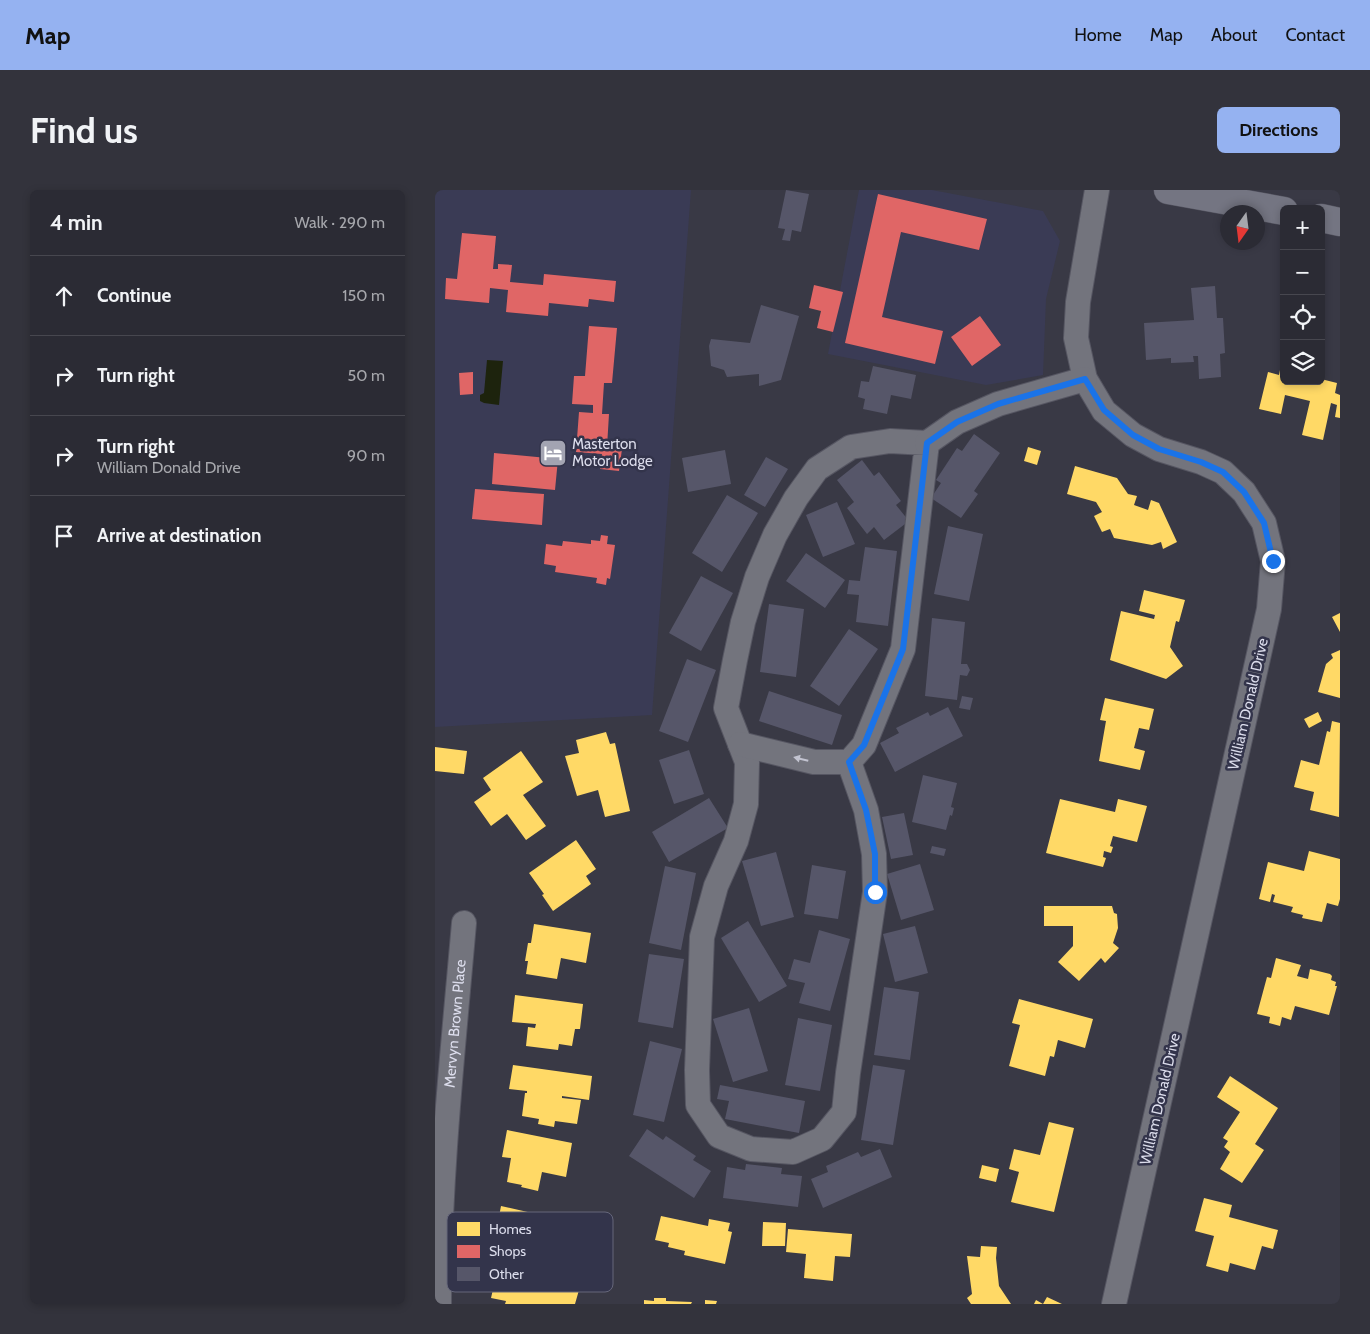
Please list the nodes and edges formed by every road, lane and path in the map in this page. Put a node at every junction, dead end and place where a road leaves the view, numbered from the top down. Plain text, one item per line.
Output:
1 (1097, 190) edge
2 (1167, 190) edge
3 (1280, 210) edge
4 (1325, 219) edge
5 (1340, 222) edge
6 (1085, 379) junction
7 (927, 443) junction
8 (741, 744) junction
9 (849, 762) junction
10 (464, 923) dead end
11 (439, 1304) edge
12 (1114, 1304) edge

1 - 6 street, William Donald Drive
2 - 3 highway
4 - 5 highway
6 - 7 street
6 - 12 street, William Donald Drive
7 - 8 street
7 - 9 street
9 -> 8 street
8 - 9 street
10 - 11 street, Mervyn Brown Place

